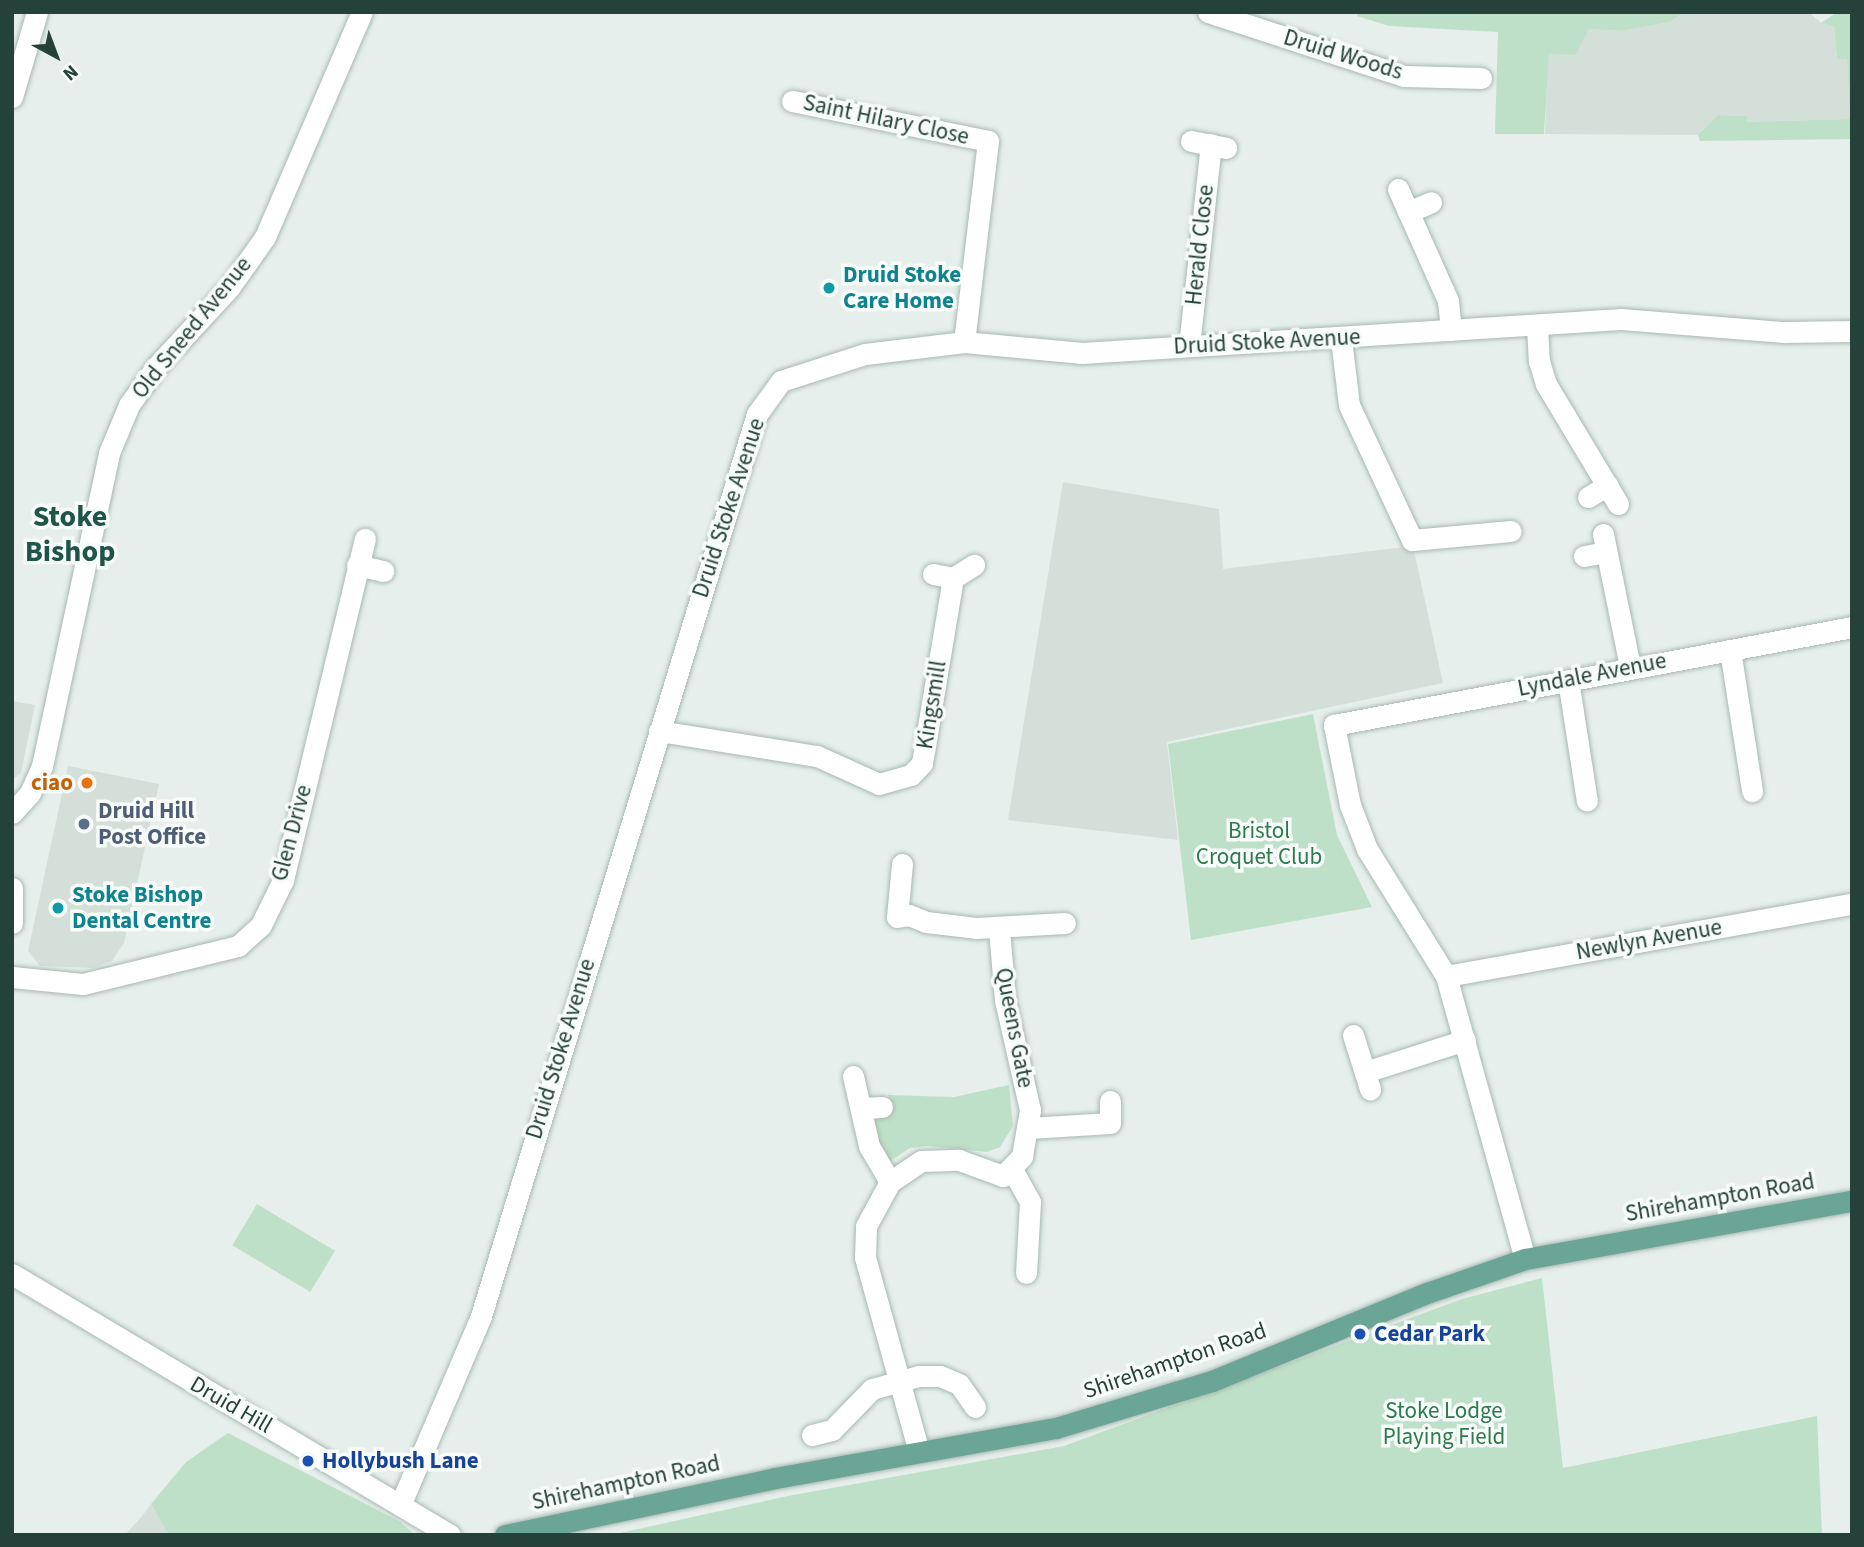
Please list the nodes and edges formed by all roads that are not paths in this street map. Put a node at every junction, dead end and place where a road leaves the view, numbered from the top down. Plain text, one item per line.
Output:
1 (37, 12) edge
2 (362, 12) edge
3 (1208, 12) edge
4 (1481, 78) dead end
5 (12, 97) edge
6 (792, 101) dead end
7 (1209, 144) dead end
8 (1398, 189) dead end
9 (1431, 202) dead end
10 (1408, 212) junction
11 (1537, 326) junction
12 (1451, 330) junction
13 (1852, 331) edge
14 (1342, 339) junction
15 (964, 342) junction
16 (1189, 346) junction
17 (1588, 497) dead end
18 (1511, 531) dead end
19 (365, 539) dead end
20 (1584, 556) dead end
21 (357, 565) junction
22 (974, 565) dead end
23 (383, 571) dead end
24 (1852, 627) edge
25 (1730, 650) junction
26 (1630, 667) junction
27 (1568, 680) junction
28 (659, 731) junction
29 (1752, 791) dead end
30 (1587, 802) dead end
31 (12, 813) edge
32 (902, 864) dead end
33 (12, 888) edge
34 (1852, 904) edge
35 (12, 923) edge
36 (1065, 923) dead end
37 (999, 928) junction
38 (1446, 976) junction
39 (12, 977) edge
40 (1353, 1035) dead end
41 (1465, 1040) junction
42 (853, 1076) dead end
43 (1110, 1101) dead end
44 (882, 1107) dead end
45 (860, 1108) junction
46 (1029, 1128) junction
47 (1013, 1171) junction
48 (890, 1182) junction
49 (1852, 1201) edge
50 (1525, 1259) junction
51 (1026, 1273) dead end
52 (12, 1274) edge
53 (900, 1381) junction
54 (975, 1407) dead end
55 (812, 1435) dead end
56 (919, 1452) junction
57 (401, 1503) junction
58 (450, 1535) edge
59 (505, 1535) edge

1 - 5 street
2 - 31 street, Old Sneed Avenue
3 - 4 street, Druid Woods
6 - 15 street, Saint Hilary Close
7 - 16 street, Herald Close
8 - 10 street
9 - 10 street
10 - 12 street
11 - 12 street, Druid Stoke Avenue
11 - 13 street, Druid Stoke Avenue
11 - 17 street
12 - 14 street, Druid Stoke Avenue
14 - 16 street, Druid Stoke Avenue
14 - 18 street
15 - 16 street, Druid Stoke Avenue
15 - 28 street, Druid Stoke Avenue
19 - 21 street, Glen Drive
20 - 26 street
21 - 23 street
21 - 39 street, Glen Drive
22 - 28 street, Kingsmill
24 - 25 street, Lyndale Avenue
25 - 26 street, Lyndale Avenue
25 - 29 street
26 - 27 street, Lyndale Avenue
27 - 30 street
27 - 38 street, Lyndale Avenue
28 - 57 street, Druid Stoke Avenue
32 - 37 street
33 - 35 street
34 - 38 street, Newlyn Avenue
36 - 37 street
37 - 46 street, Queens Gate
38 - 41 street
40 - 41 street
41 - 50 street
42 - 45 street
43 - 46 street
44 - 45 street
45 - 48 street
46 - 47 street, Queens Gate
47 - 48 street
47 - 51 street
48 - 53 street
49 - 50 main road, Shirehampton Road
50 - 56 main road, Shirehampton Road
52 - 57 street, Druid Hill
53 - 54 street
53 - 55 street
53 - 56 street
56 - 59 main road, Shirehampton Road
57 - 58 street, Druid Hill

